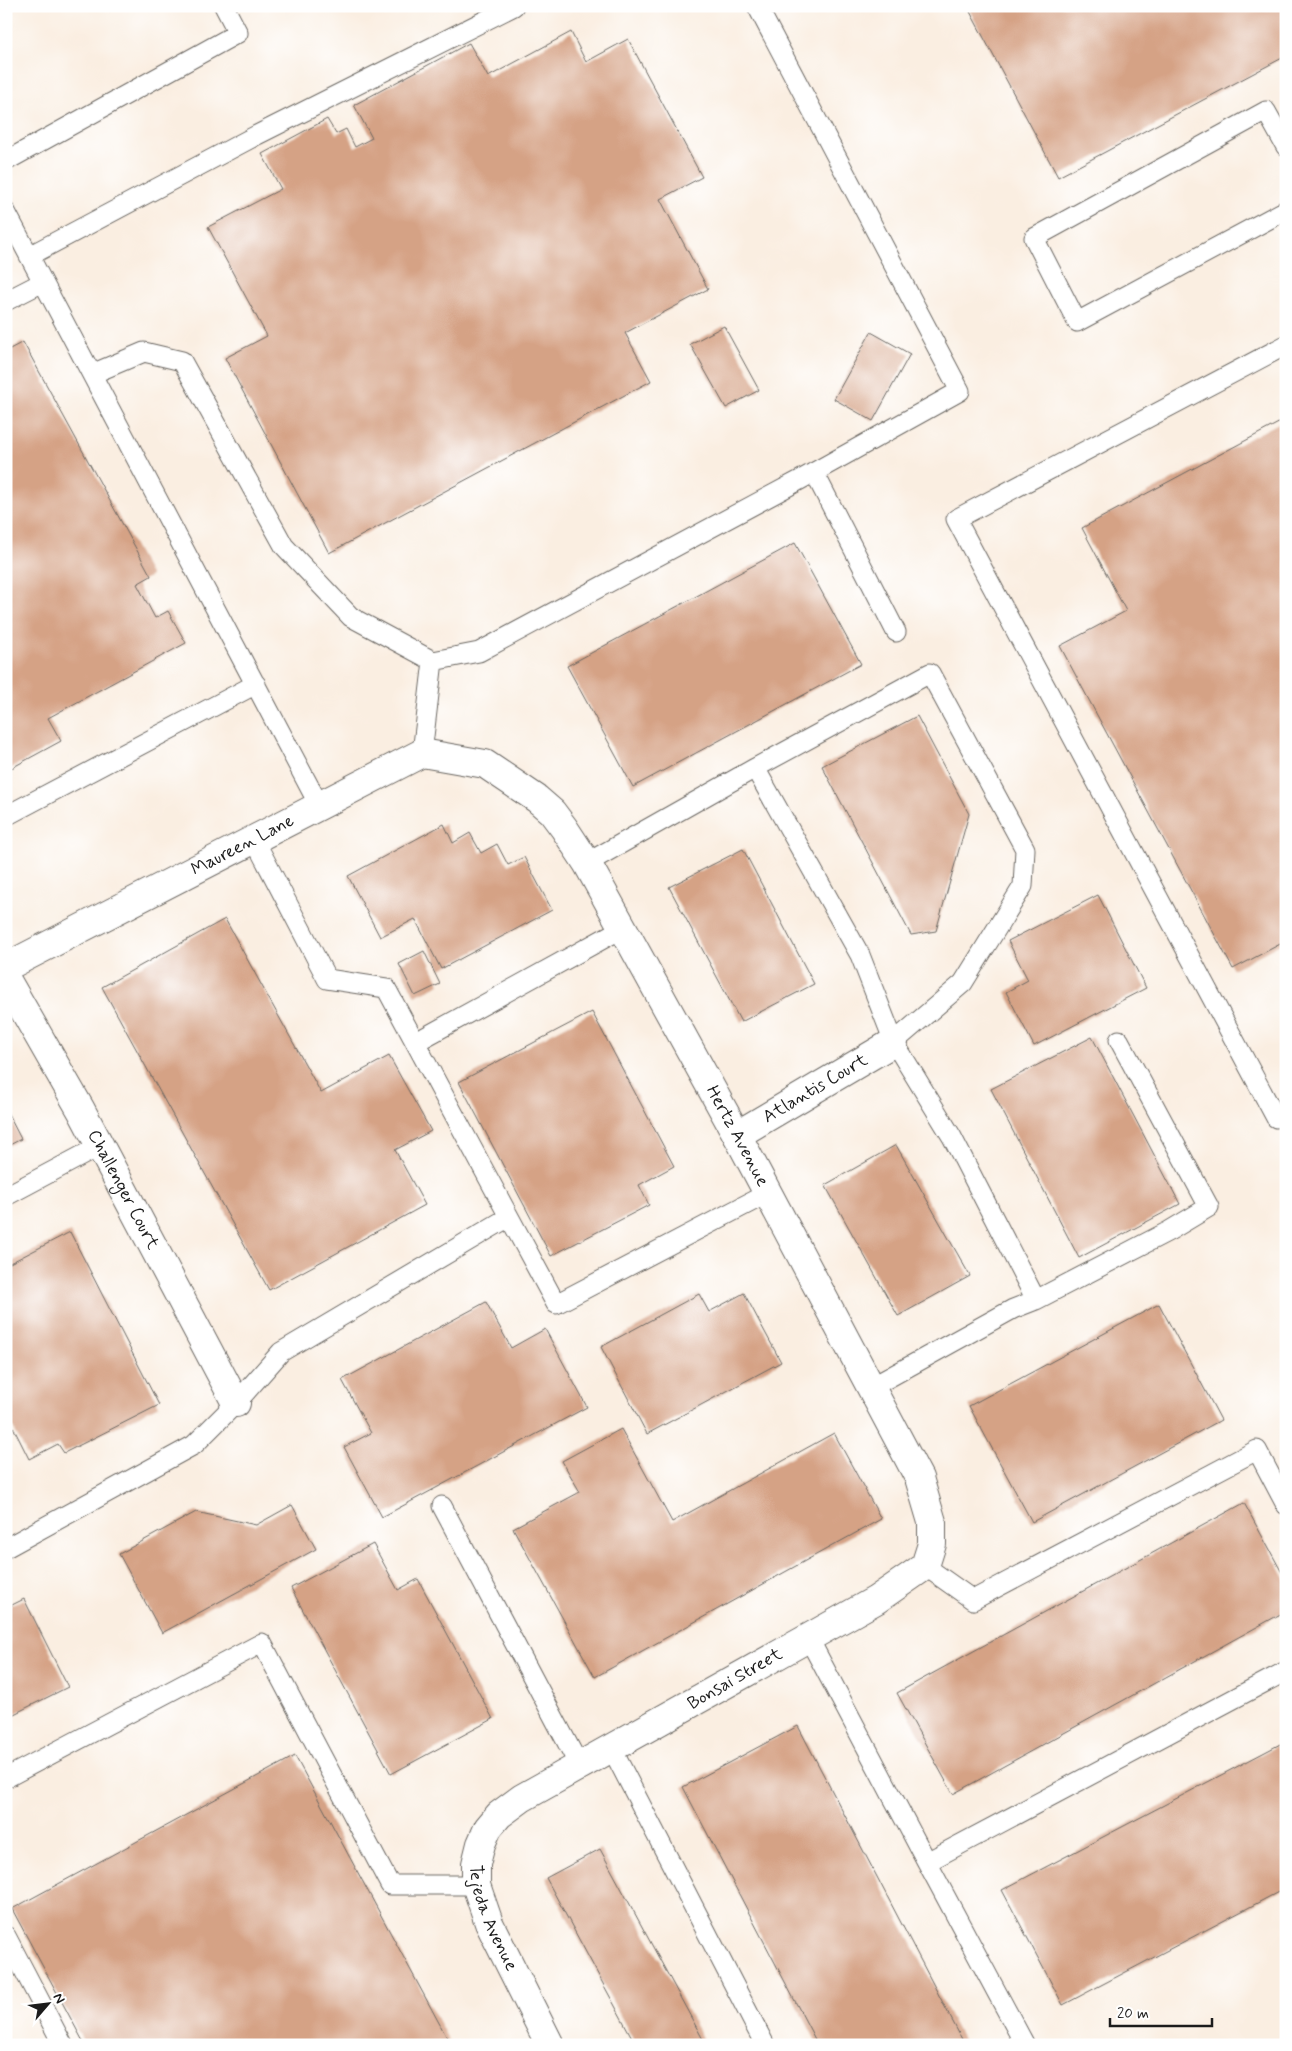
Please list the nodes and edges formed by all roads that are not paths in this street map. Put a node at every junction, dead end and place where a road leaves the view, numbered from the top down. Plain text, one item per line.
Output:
1 (224, 6) edge
2 (514, 6) edge
3 (757, 6) edge
4 (1286, 148) edge
5 (6, 160) edge
6 (1286, 210) edge
7 (6, 212) edge
8 (29, 256) junction
9 (43, 282) junction
10 (6, 301) edge
11 (1286, 345) edge
12 (92, 374) junction
13 (814, 472) junction
14 (896, 632) dead end
15 (432, 661) junction
16 (256, 684) junction
17 (422, 753) junction
18 (755, 768) junction
19 (320, 805) junction
20 (6, 816) edge
21 (254, 839) junction
22 (587, 862) junction
23 (623, 928) junction
24 (6, 968) edge
25 (6, 979) edge
26 (1119, 1040) dead end
27 (416, 1042) junction
28 (894, 1042) junction
29 (1286, 1113) edge
30 (737, 1135) junction
31 (100, 1146) junction
32 (768, 1194) junction
33 (6, 1196) edge
34 (509, 1217) junction
35 (1036, 1300) junction
36 (870, 1388) junction
37 (236, 1403) junction
38 (1286, 1505) edge
39 (442, 1506) dead end
40 (6, 1548) edge
41 (929, 1555) junction
42 (808, 1637) junction
43 (1286, 1671) edge
44 (612, 1749) junction
45 (580, 1767) junction
46 (6, 1778) edge
47 (522, 1798) joint
48 (926, 1862) junction
49 (476, 1885) junction
50 (6, 1936) edge
51 (63, 2045) edge
52 (550, 2045) edge
53 (765, 2045) edge
54 (1025, 2045) edge

1 - 5 lane
2 - 8 lane
3 - 13 lane
4 - 6 lane
7 - 8 lane
8 - 9 lane
9 - 10 lane
9 - 12 lane
11 - 29 lane
12 - 15 lane
12 - 16 lane
13 - 14 lane
13 - 15 lane
15 - 17 lane
16 - 19 lane
16 - 20 lane
17 - 19 street, Maureen Lane
17 - 22 street, Hertz Avenue
18 - 22 lane
18 - 28 lane
18 - 28 lane
19 - 21 street, Maureen Lane
21 - 24 street, Maureen Lane
21 - 27 lane
22 - 23 street, Hertz Avenue
23 - 27 lane
23 - 30 street, Hertz Avenue
25 - 31 street, Challenger Court
26 - 35 lane
27 - 34 lane
28 - 30 street, Atlantis Court
28 - 35 lane
30 - 32 street, Hertz Avenue
31 - 33 lane
31 - 37 street, Challenger Court
32 - 34 lane
32 - 36 street, Hertz Avenue
34 - 37 lane
35 - 36 lane
36 - 41 street, Hertz Avenue
37 - 40 lane
38 - 41 lane
39 - 45 lane
41 - 42 street, Bonsai Street
42 - 44 street, Bonsai Street
42 - 48 lane
43 - 48 lane
44 - 45 street, Bonsai Street
44 - 53 lane
45 - 47 street, Bonsai Street
46 - 49 lane
47 - 49 street, Tejeda Avenue
48 - 54 lane
49 - 52 street, Tejeda Avenue
50 - 51 lane

